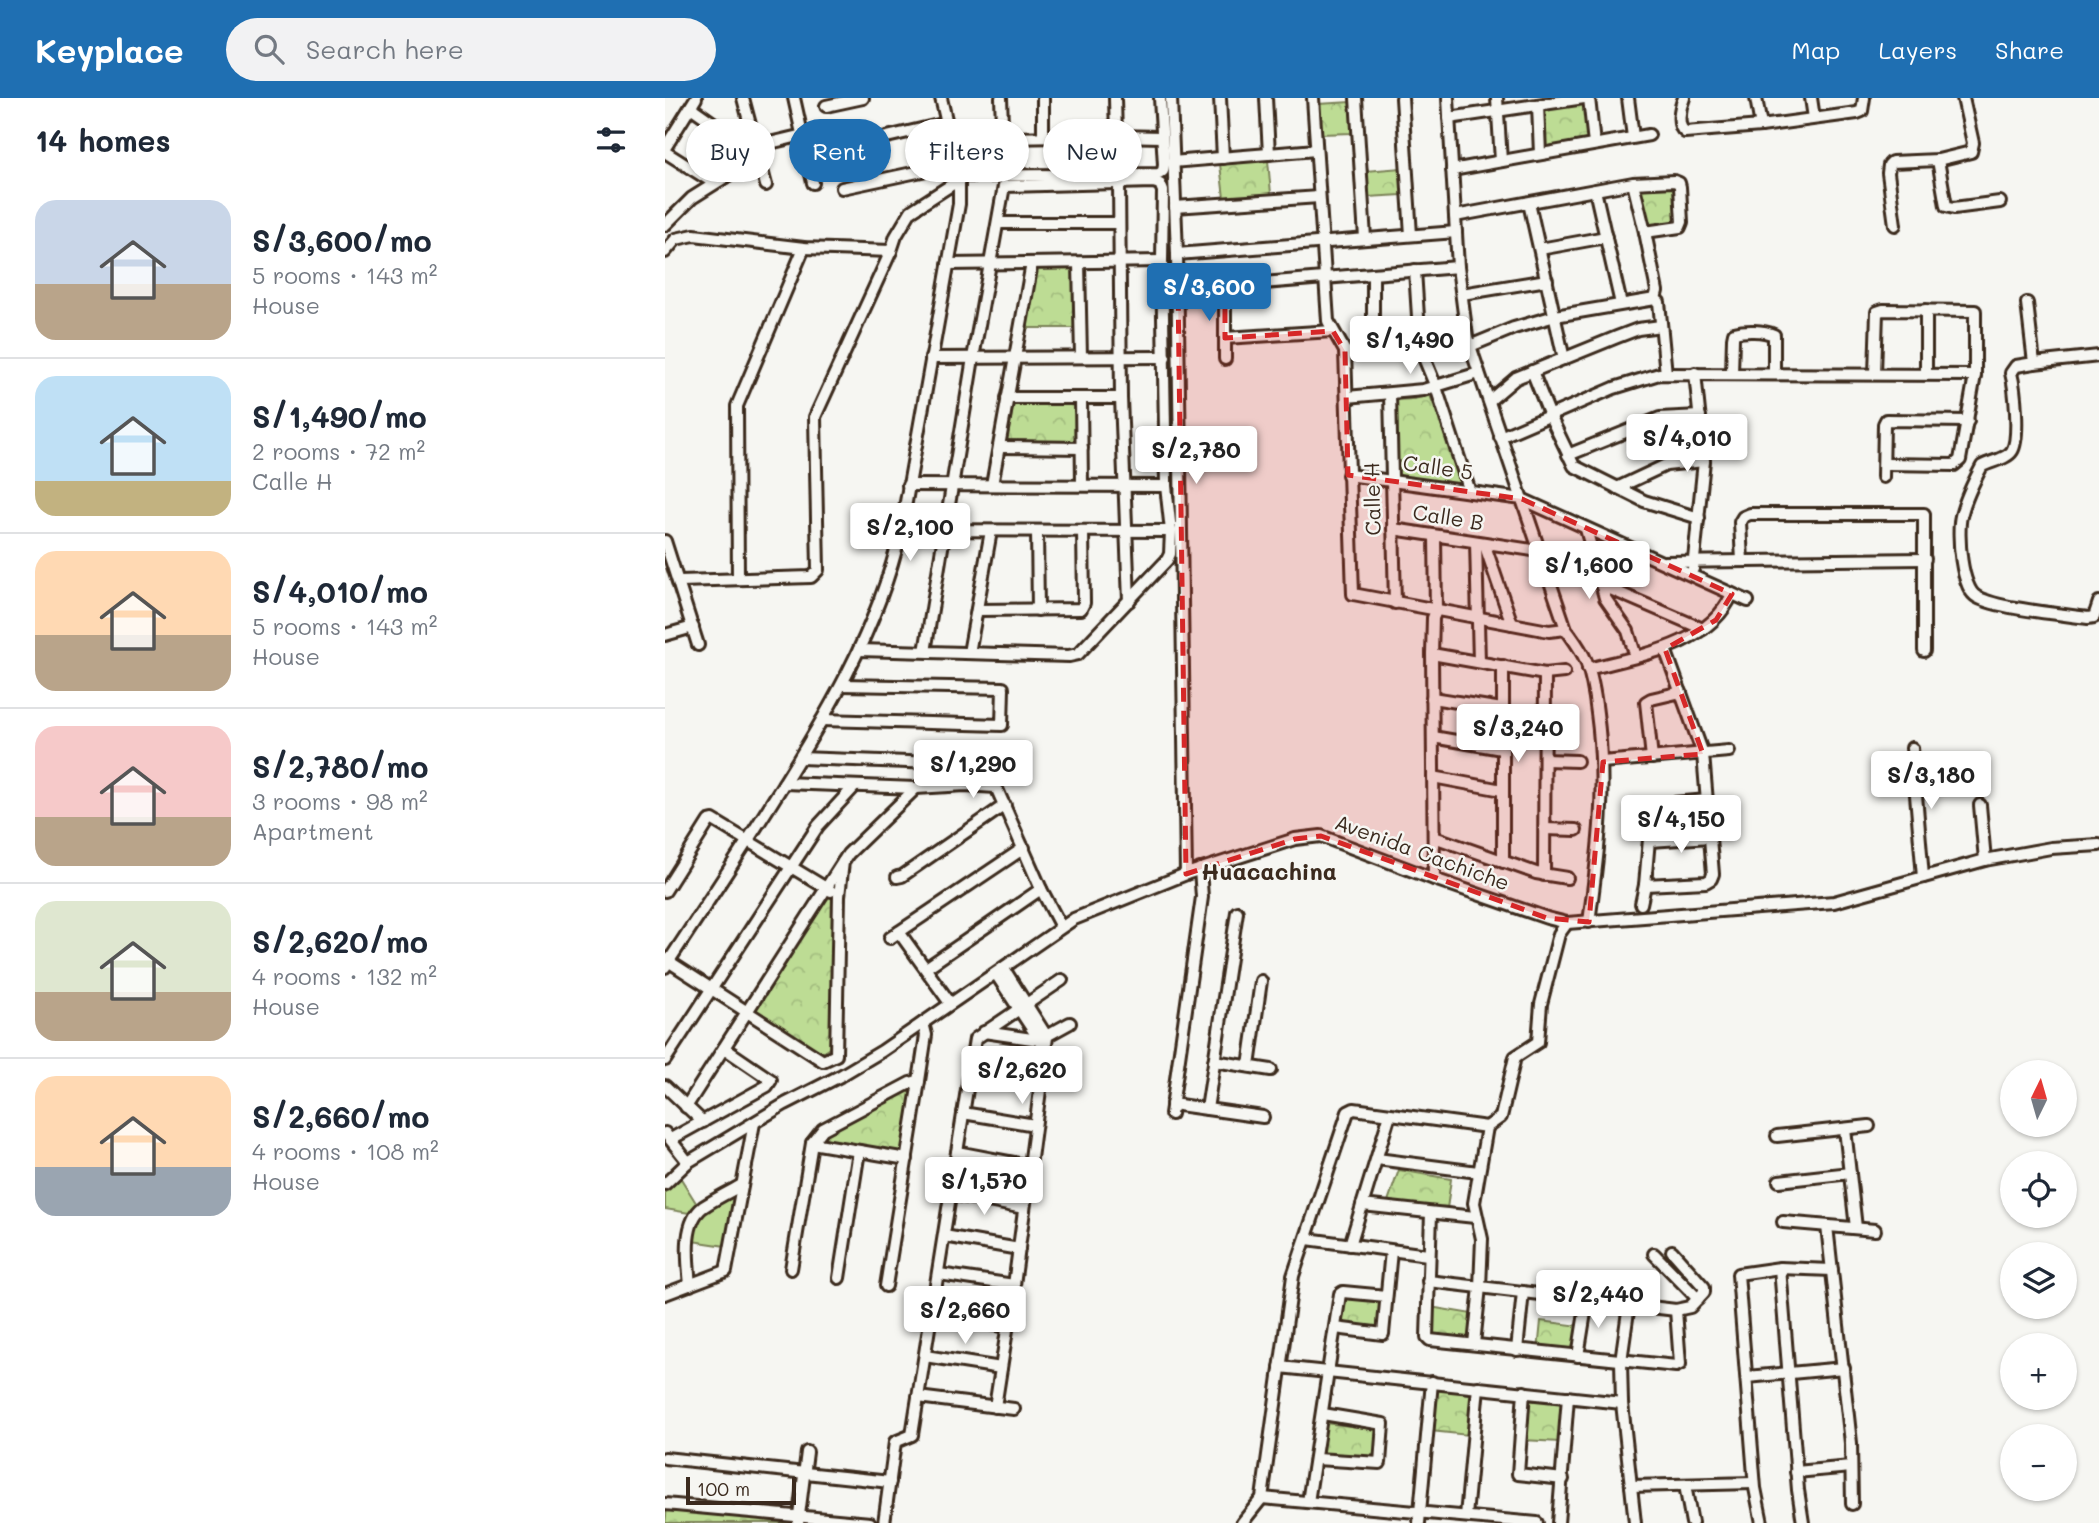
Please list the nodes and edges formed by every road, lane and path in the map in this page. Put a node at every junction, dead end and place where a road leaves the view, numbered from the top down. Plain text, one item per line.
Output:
1 (743, 98) edge
2 (795, 98) edge
3 (863, 98) edge
4 (941, 98) edge
5 (1001, 98) edge
6 (1043, 98) edge
7 (1115, 98) edge
8 (1160, 98) edge
9 (1171, 98) edge
10 (1220, 98) edge
11 (1266, 98) edge
12 (1313, 98) edge
13 (1356, 98) edge
14 (1402, 98) edge
15 (1448, 98) edge
16 (1497, 98) edge
17 (1587, 98) edge
18 (1628, 98) edge
19 (1684, 98) edge
20 (1756, 98) edge
21 (1811, 98) edge
22 (1864, 98) edge
23 (1963, 98) edge
24 (694, 103) edge
25 (1538, 105) junction
26 (826, 106) dead end
27 (1497, 111) junction
28 (1448, 118) junction
29 (1814, 118) junction
30 (715, 119) edge
31 (747, 119) edge
32 (800, 119) edge
33 (946, 119) edge
34 (1002, 119) edge
35 (1043, 119) edge
36 (1116, 119) edge
37 (1761, 126) junction
38 (1649, 135) dead end
39 (1043, 136) edge
40 (1029, 137) edge
41 (1142, 137) edge
42 (1162, 137) junction
43 (1633, 137) junction
44 (1594, 144) junction
45 (665, 150) edge
46 (1316, 150) junction
47 (1269, 154) junction
48 (1540, 154) junction
49 (1223, 158) junction
50 (1938, 160) junction
51 (1501, 161) junction
52 (1172, 162) junction
53 (1452, 170) junction
54 (905, 175) edge
55 (1029, 175) edge
56 (765, 182) edge
57 (953, 182) edge
58 (959, 182) edge
59 (714, 183) joint
60 (1119, 183) junction
61 (1633, 183) junction
62 (766, 185) dead end
63 (842, 188) dead end
64 (1595, 190) junction
65 (1319, 197) junction
66 (2000, 202) dead end
67 (1529, 203) junction
68 (1175, 207) junction
69 (670, 211) edge
70 (1455, 216) junction
71 (998, 223) junction
72 (1119, 223) junction
73 (665, 225) edge
74 (1895, 225) dead end
75 (1456, 232) junction
76 (1645, 232) junction
77 (1411, 235) junction
78 (1606, 237) junction
79 (1365, 238) junction
80 (1322, 242) junction
81 (804, 248) junction
82 (1540, 249) junction
83 (891, 251) junction
84 (665, 253) edge
85 (1177, 254) junction
86 (1162, 261) junction
87 (1119, 262) junction
88 (1032, 263) junction
89 (1079, 263) junction
90 (948, 264) junction
91 (991, 264) junction
92 (1458, 267) junction
93 (1415, 270) junction
94 (1373, 274) junction
95 (1324, 278) junction
96 (1547, 280) junction
97 (1225, 286) junction
98 (1178, 290) junction
99 (1462, 294) junction
100 (1655, 299) junction
101 (2027, 303) dead end
102 (1621, 304) junction
103 (1926, 310) junction
104 (1555, 316) junction
105 (1661, 326) junction
106 (1333, 331) junction
107 (1225, 338) junction
108 (1470, 346) junction
109 (1420, 348) junction
110 (1345, 351) junction
111 (1373, 353) junction
112 (2099, 356) edge
113 (1081, 357) junction
114 (1121, 357) junction
115 (1165, 357) junction
116 (931, 358) junction
117 (972, 358) junction
118 (1014, 358) junction
119 (1225, 359) dead end
120 (1564, 359) junction
121 (2034, 363) junction
122 (1532, 371) junction
123 (1479, 373) junction
124 (1666, 373) junction
125 (1695, 373) junction
126 (1733, 374) junction
127 (1774, 374) junction
128 (1875, 374) junction
129 (1927, 374) junction
130 (1975, 375) junction
131 (1436, 387) junction
132 (1390, 394) junction
133 (1347, 397) junction
134 (1007, 398) junction
135 (1080, 398) junction
136 (1121, 398) junction
137 (1489, 401) junction
138 (1550, 416) junction
139 (1700, 416) junction
140 (1968, 421) junction
141 (1500, 437) junction
142 (999, 447) junction
143 (1081, 447) junction
144 (1568, 455) junction
145 (1704, 461) junction
146 (1884, 464) junction
147 (1348, 475) junction
148 (1883, 477) dead end
149 (1392, 481) junction
150 (908, 485) junction
151 (954, 485) junction
152 (992, 485) junction
153 (1082, 485) junction
154 (1125, 485) junction
155 (1166, 486) junction
156 (1618, 488) junction
157 (1470, 492) junction
158 (1522, 499) junction
159 (1699, 518) junction
160 (901, 530) junction
161 (1393, 530) junction
162 (1586, 530) junction
163 (946, 531) junction
164 (991, 531) junction
165 (1037, 531) junction
166 (1083, 531) junction
167 (1127, 531) junction
168 (1171, 531) junction
169 (1435, 536) junction
170 (665, 541) edge
171 (1480, 542) junction
172 (1539, 551) junction
173 (1925, 559) junction
174 (1742, 561) junction
175 (1659, 562) junction
176 (1694, 562) junction
177 (1691, 576) junction
178 (738, 579) junction
179 (680, 581) junction
180 (1601, 585) junction
181 (1732, 594) junction
182 (1129, 601) junction
183 (1748, 601) dead end
184 (2099, 602) edge
185 (1395, 603) junction
186 (977, 610) junction
187 (1038, 610) junction
188 (1436, 611) junction
189 (1478, 618) junction
190 (1512, 624) junction
191 (693, 628) junction
192 (1566, 629) junction
193 (1703, 629) junction
194 (665, 635) edge
195 (698, 645) dead end
196 (1665, 649) junction
197 (859, 650) junction
198 (1924, 651) dead end
199 (925, 652) junction
200 (969, 653) junction
201 (1432, 654) junction
202 (1636, 657) junction
203 (1479, 662) junction
204 (1503, 666) junction
205 (1588, 669) junction
206 (1564, 672) dead end
207 (1545, 674) junction
208 (842, 685) junction
209 (1681, 692) junction
210 (1432, 698) junction
211 (1502, 709) junction
212 (822, 720) junction
213 (1433, 737) junction
214 (1912, 748) dead end
215 (1502, 749) junction
216 (1729, 751) dead end
217 (1703, 754) junction
218 (800, 758) junction
219 (1651, 758) junction
220 (1546, 760) junction
221 (1577, 761) dead end
222 (1602, 762) junction
223 (962, 764) dead end
224 (1433, 777) junction
225 (784, 783) junction
226 (854, 787) junction
227 (916, 788) junction
228 (1502, 789) junction
229 (1707, 800) junction
230 (1005, 805) junction
231 (1980, 805) dead end
232 (1545, 829) junction
233 (1576, 830) dead end
234 (1434, 837) junction
235 (1710, 837) junction
236 (1650, 841) junction
237 (747, 842) junction
238 (2099, 845) edge
239 (1024, 848) junction
240 (1985, 860) junction
241 (843, 862) junction
242 (1503, 862) junction
243 (790, 866) junction
244 (1200, 869) junction
245 (1185, 874) junction
246 (1544, 875) junction
247 (897, 877) dead end
248 (1923, 877) junction
249 (1567, 878) dead end
250 (1434, 879) junction
251 (1645, 885) junction
252 (827, 889) junction
253 (1041, 889) junction
254 (665, 891) edge
255 (839, 896) junction
256 (1641, 904) dead end
257 (1237, 912) dead end
258 (1589, 922) junction
259 (1567, 923) junction
260 (1061, 927) junction
261 (666, 963) edge
262 (926, 968) junction
263 (1000, 972) junction
264 (1062, 980) dead end
265 (1261, 981) dead end
266 (711, 989) junction
267 (950, 1003) junction
268 (1023, 1007) junction
269 (747, 1012) junction
270 (923, 1023) junction
271 (1070, 1023) dead end
272 (984, 1032) junction
273 (1043, 1038) junction
274 (724, 1048) junction
275 (665, 1060) edge
276 (1214, 1061) junction
277 (1249, 1066) junction
278 (1271, 1070) dead end
279 (969, 1073) junction
280 (919, 1081) junction
281 (1041, 1084) junction
282 (665, 1086) edge
283 (686, 1107) junction
284 (1207, 1109) junction
285 (963, 1113) junction
286 (1390, 1114) junction
287 (1263, 1117) dead end
288 (703, 1122) junction
289 (754, 1123) junction
290 (1035, 1125) junction
291 (1868, 1126) dead end
292 (1487, 1127) junction
293 (1845, 1129) junction
294 (668, 1136) edge
295 (1777, 1136) dead end
296 (812, 1143) junction
297 (859, 1150) junction
298 (957, 1152) junction
299 (907, 1159) junction
300 (1377, 1159) junction
301 (688, 1162) junction
302 (1030, 1166) junction
303 (1478, 1172) junction
304 (1850, 1173) junction
305 (1779, 1181) dead end
306 (665, 1184) edge
307 (741, 1185) junction
308 (950, 1194) junction
309 (1362, 1205) junction
310 (1024, 1208) junction
311 (1431, 1213) junction
312 (1475, 1217) junction
313 (1783, 1222) dead end
314 (1827, 1226) junction
315 (1856, 1228) junction
316 (1875, 1230) dead end
317 (944, 1236) junction
318 (1307, 1239) junction
319 (1350, 1245) junction
320 (1019, 1249) junction
321 (1391, 1251) junction
322 (1672, 1251) dead end
323 (1654, 1254) dead end
324 (1428, 1255) junction
325 (1780, 1268) junction
326 (791, 1269) dead end
327 (1832, 1270) junction
328 (939, 1274) junction
329 (839, 1278) dead end
330 (1428, 1280) junction
331 (690, 1285) junction
332 (1014, 1285) junction
333 (886, 1286) dead end
334 (1480, 1287) junction
335 (1523, 1292) junction
336 (665, 1294) edge
337 (1386, 1296) junction
338 (1698, 1299) junction
339 (1587, 1300) junction
340 (1629, 1304) junction
341 (1676, 1310) junction
342 (932, 1314) junction
343 (1007, 1327) junction
344 (1335, 1328) junction
345 (1474, 1344) junction
346 (1517, 1350) junction
347 (925, 1356) junction
348 (1578, 1356) junction
349 (1621, 1361) junction
350 (1001, 1367) junction
351 (1280, 1367) junction
352 (1844, 1368) junction
353 (1328, 1371) junction
354 (1788, 1373) junction
355 (1747, 1377) junction
356 (1431, 1381) junction
357 (1478, 1387) junction
358 (1524, 1392) junction
359 (918, 1397) junction
360 (1568, 1397) junction
361 (1622, 1404) junction
362 (995, 1407) junction
363 (1014, 1409) dead end
364 (1323, 1414) junction
365 (807, 1452) dead end
366 (665, 1458) edge
367 (1316, 1459) junction
368 (1851, 1467) junction
369 (1796, 1472) junction
370 (804, 1473) junction
371 (1563, 1479) junction
372 (890, 1482) junction
373 (1754, 1483) junction
374 (1685, 1485) junction
375 (1631, 1486) junction
376 (1262, 1498) junction
377 (1308, 1502) junction
378 (665, 1504) edge
379 (1851, 1504) dead end
380 (1466, 1516) junction
381 (1420, 1518) edge
382 (799, 1519) edge
383 (1501, 1521) edge
384 (870, 1523) edge
385 (884, 1523) edge
386 (1242, 1523) edge
387 (1537, 1523) edge
388 (1558, 1523) edge
389 (1635, 1523) edge
390 (1692, 1523) edge
391 (1762, 1523) edge
392 (1803, 1523) edge

1 - 31 street
2 - 32 street
3 - 26 street
4 - 33 street
5 - 34 street
6 - 35 street
7 - 36 street
8 - 42 street
9 - 52 street
10 - 49 street
11 - 47 street
12 - 46 street
13 - 79 street
14 - 77 street
15 - 28 street
16 - 27 street
17 - 25 street
17 - 44 street
18 - 43 street
19 - 37 street
20 - 37 street
21 - 29 street
22 - 29 street
23 - 50 street
24 - 30 street
24 - 45 street
25 - 27 street
25 - 48 street
27 - 28 street
27 - 51 street
28 - 53 street
29 - 37 street
38 - 43 street
39 - 40 street
41 - 42 street
42 - 55 street
43 - 44 street
44 - 48 street
45 - 59 street
46 - 47 street
46 - 65 street
47 - 49 street
48 - 51 street
49 - 52 street
50 - 66 street
50 - 74 street
51 - 53 street
52 - 68 street
53 - 70 street
54 - 63 street
56 - 62 street
57 - 83 street
58 - 90 street
59 - 69 street
60 - 71 street
60 - 72 street
60 - 86 street
61 - 64 street
61 - 76 street
61 - 76 street
64 - 67 street
64 - 78 street
65 - 68 street
65 - 80 street
67 - 70 street
67 - 82 street
68 - 85 street
69 - 73 street
70 - 75 street
71 - 72 street
71 - 91 street
72 - 87 street
75 - 77 street
75 - 92 street
76 - 100 street
77 - 79 street
78 - 82 street
78 - 102 street
79 - 80 street
80 - 85 street
80 - 95 street
81 - 83 street
81 - 84 street
81 - 178 street
82 - 96 street
83 - 178 street
85 - 98 street
86 - 87 street
86 - 115 street
87 - 89 street
87 - 114 street
88 - 89 street
88 - 91 street
88 - 118 street
89 - 113 street
90 - 91 street
90 - 116 street
91 - 117 street
92 - 93 street
92 - 99 street
93 - 94 street
93 - 109 street
94 - 95 street
94 - 111 street
95 - 97 street
95 - 106 street
96 - 99 street
96 - 104 street
97 - 98 street
97 - 107 street
98 - 245 street
99 - 108 street
100 - 102 street
100 - 105 street
101 - 121 street
102 - 104 street
103 - 128 street
103 - 129 street
103 - 130 street
104 - 108 street
104 - 120 street
105 - 120 street
105 - 124 street
106 - 107 street
106 - 110 street
107 - 119 street
108 - 123 street
109 - 111 street
109 - 131 street
110 - 111 street
110 - 133 street
112 - 121 street
113 - 114 street
113 - 118 street
114 - 115 street
114 - 136 street
115 - 155 street
116 - 117 street
116 - 150 street
117 - 118 street
117 - 151 street
118 - 134 street
120 - 122 street
121 - 184 street
122 - 137 street
122 - 138 street
123 - 131 street
123 - 137 street
124 - 125 street
124 - 138 street
125 - 126 street
125 - 139 street
126 - 127 street
126 - 127 street
127 - 128 street
128 - 129 street
129 - 130 street
130 - 140 street
131 - 132 street
131 - 157 street
132 - 133 street
132 - 149 street, Calle H
133 - 147 street
134 - 135 street
134 - 142 street
135 - 136 street
135 - 143 street
136 - 154 street
137 - 141 street
138 - 141 street
138 - 144 street
139 - 144 street
139 - 145 street
140 - 146 street
140 - 146 street
141 - 158 street
142 - 143 street
142 - 152 street
143 - 153 street
144 - 156 street
145 - 156 street
145 - 159 street
146 - 148 street
147 - 149 street, Calle 5
147 - 185 street
149 - 157 street, Calle 5
149 - 161 street, Calle H
150 - 151 street
150 - 160 street
151 - 152 street
151 - 163 street
152 - 153 street
153 - 154 street
154 - 155 street
154 - 167 street
155 - 168 street
156 - 159 street
157 - 158 street, Calle 5
158 - 162 street, Calle 5
158 - 172 street
159 - 176 street
160 - 163 street
160 - 197 street
161 - 169 street, Calle B
161 - 185 street, Calle H
162 - 175 street, Calle 5
162 - 180 street
163 - 164 street
163 - 199 street
164 - 165 street
164 - 186 street
165 - 166 street
165 - 187 street
166 - 167 street
166 - 187 street
167 - 168 street
167 - 182 street
168 - 182 street
169 - 171 street, Calle B
169 - 188 street
170 - 179 street
171 - 172 street, Calle B
171 - 189 street
171 - 190 street
172 - 192 street
173 - 174 street
173 - 174 street
173 - 198 street
174 - 176 street
175 - 176 street
175 - 177 street, Calle 5
176 - 177 street
177 - 181 street, Calle 5
178 - 179 street
179 - 191 street
180 - 193 street
180 - 202 street
181 - 183 street, Calle 5
181 - 193 street
182 - 200 street
185 - 188 street
186 - 187 street
186 - 200 street
188 - 189 street
188 - 201 street
189 - 190 street
189 - 203 street
190 - 192 street
191 - 194 street
191 - 195 street
192 - 205 street
193 - 196 street
196 - 202 street
196 - 209 street
197 - 199 street
197 - 208 street
199 - 200 street
201 - 203 street
201 - 210 street
202 - 205 street
203 - 204 street
204 - 207 street
204 - 211 street
205 - 222 street
206 - 207 street
207 - 220 street
208 - 212 street
208 - 212 street
209 - 217 street
209 - 219 street
210 - 211 street
210 - 213 street
211 - 215 street
212 - 218 street
213 - 215 street
213 - 224 street
214 - 248 street
215 - 228 street
216 - 217 street
217 - 219 street
217 - 229 street
218 - 223 street
218 - 225 street
219 - 222 street
220 - 221 street
220 - 232 street
222 - 258 street
224 - 228 street
224 - 234 street
225 - 226 street
225 - 237 street
226 - 227 street
226 - 243 street
227 - 230 street
227 - 241 street
228 - 242 street
229 - 235 street
229 - 236 street
230 - 239 street
230 - 247 street
231 - 240 street
232 - 233 street
232 - 246 street
234 - 242 street
234 - 250 street
235 - 236 street
235 - 251 street
236 - 251 street
237 - 243 street
237 - 254 street
237 - 261 street
238 - 240 street, Avenida Cachiche
239 - 253 street
239 - 262 street
240 - 248 street, Avenida Cachiche
241 - 252 street
241 - 255 street
242 - 246 street
243 - 252 street
243 - 266 street
244 - 245 street, Avenida Cachiche
244 - 250 street, Avenida Cachiche
244 - 284 street
245 - 260 street, Avenida Cachiche
246 - 249 street
248 - 258 street, Avenida Cachiche
250 - 259 street, Avenida Cachiche
251 - 256 street
252 - 255 street
252 - 269 street
253 - 260 street
253 - 262 street
255 - 269 street
257 - 276 street
258 - 259 street, Avenida Cachiche
259 - 292 street
260 - 263 street, Avenida Cachiche
261 - 266 street
262 - 267 street
263 - 267 street, Avenida Cachiche
263 - 268 street
264 - 268 street
265 - 277 street
266 - 269 street
266 - 275 street
267 - 270 street, Avenida Cachiche
268 - 272 street
268 - 273 street
269 - 274 street
270 - 280 street
270 - 289 street, Avenida Cachiche
271 - 273 street
272 - 273 street
272 - 279 street
273 - 281 street
274 - 283 street
274 - 288 street
276 - 277 street
276 - 284 street
277 - 278 street
279 - 281 street
279 - 285 street
280 - 296 street
280 - 299 street
281 - 290 street
282 - 283 street
283 - 288 street
284 - 287 street
285 - 290 street
285 - 298 street
286 - 292 street
286 - 300 street
286 - 318 street
288 - 294 street
289 - 301 street, Avenida Cachiche
289 - 307 street
290 - 302 street
291 - 293 street
292 - 303 street
293 - 295 street
293 - 304 street
294 - 301 street
296 - 297 street
296 - 326 street
297 - 299 street
297 - 329 street
298 - 302 street
298 - 308 street
299 - 333 street
300 - 303 street
300 - 309 street
301 - 306 street, Avenida Cachiche
302 - 310 street
303 - 312 street
304 - 305 street
304 - 315 street
307 - 331 street
307 - 331 street
308 - 310 street
308 - 317 street
309 - 311 street
309 - 319 street
310 - 320 street
311 - 312 street
311 - 324 street
312 - 334 street
313 - 314 street
314 - 315 street
314 - 327 street
315 - 316 street
317 - 320 street
317 - 328 street
318 - 319 street
318 - 351 street
319 - 321 street
320 - 332 street
321 - 324 street
321 - 337 street
322 - 338 street
323 - 338 street
324 - 330 street
325 - 327 street
325 - 354 street
325 - 355 street
327 - 352 street
328 - 332 street
328 - 342 street
330 - 334 street
330 - 345 street
331 - 336 street
332 - 343 street
334 - 335 street
334 - 345 street
335 - 339 street
335 - 346 street
337 - 344 street
337 - 344 street
338 - 341 street
339 - 340 street
339 - 348 street
340 - 341 street
340 - 349 street
341 - 349 street
342 - 343 street
342 - 347 street
343 - 350 street
344 - 353 street
345 - 346 street
346 - 348 street
347 - 350 street
347 - 359 street
348 - 349 street
349 - 361 street
350 - 362 street
351 - 353 street
351 - 376 street
352 - 354 street
352 - 368 street
353 - 356 street
353 - 364 street
354 - 355 street
354 - 369 street
355 - 373 street
356 - 357 street
356 - 381 street
357 - 358 street
357 - 380 street
358 - 360 street
358 - 371 street
359 - 362 street
359 - 372 street
360 - 361 street
360 - 371 street
361 - 375 street
362 - 363 street
364 - 367 street
364 - 367 street
365 - 370 street
366 - 370 street
367 - 377 street
368 - 369 street
368 - 379 street
369 - 392 street
370 - 372 street
370 - 382 street
371 - 388 street
372 - 385 street
373 - 374 street
373 - 391 street
374 - 375 street
374 - 390 street
375 - 389 street
376 - 377 street
376 - 386 street
377 - 381 street
378 - 382 street
380 - 381 street
380 - 383 street
382 - 384 street
383 - 387 street

